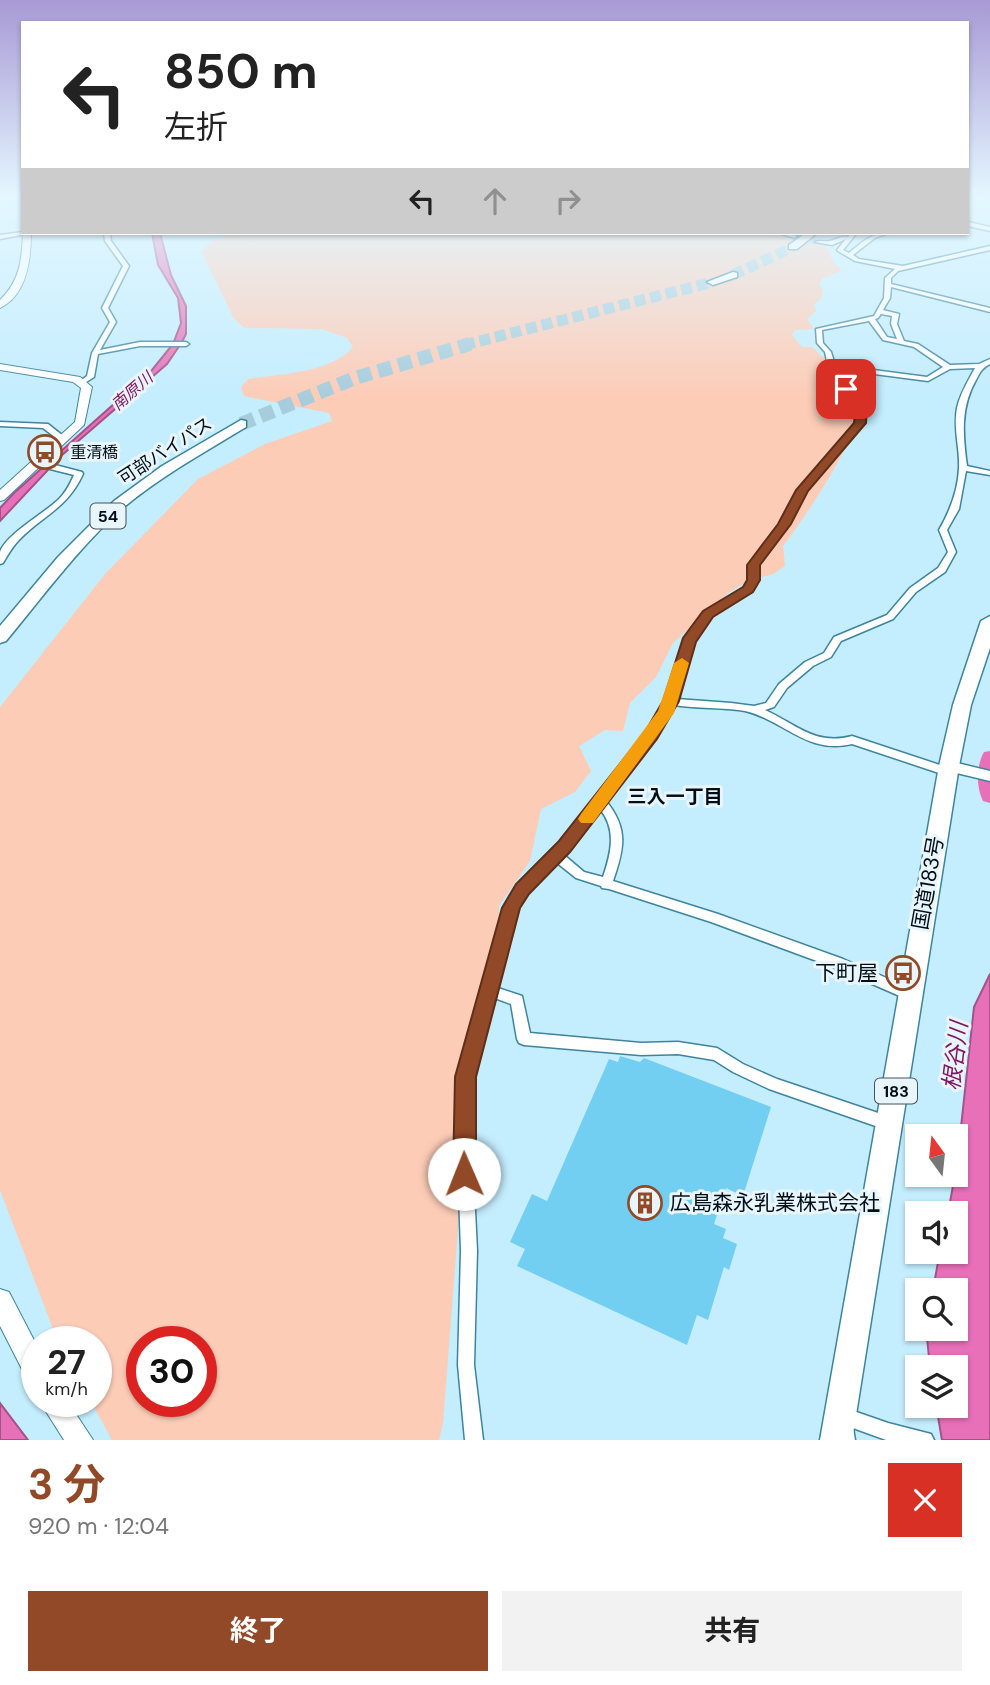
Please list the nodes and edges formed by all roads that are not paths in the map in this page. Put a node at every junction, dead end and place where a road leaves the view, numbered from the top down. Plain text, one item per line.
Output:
1 (27, 264) edge
2 (124, 264) edge
3 (881, 264) edge
4 (919, 264) edge
5 (902, 268) junction
6 (733, 275) tunnel mouth
7 (713, 282) tunnel mouth
8 (889, 285) junction
9 (0, 304) edge
10 (990, 310) edge
11 (880, 312) junction
12 (871, 319) junction
13 (901, 342) junction
14 (186, 344) dead end
15 (95, 353) junction
16 (990, 361) edge
17 (833, 366) junction
18 (980, 366) junction
19 (0, 367) edge
20 (948, 367) junction
21 (83, 382) junction
22 (0, 424) edge
23 (242, 424) tunnel mouth
24 (63, 439) junction
25 (39, 463) junction
26 (963, 468) junction
27 (990, 472) edge
28 (3, 494) edge
29 (0, 561) edge
30 (990, 621) edge
31 (0, 637) edge
32 (671, 701) junction
33 (753, 710) junction
34 (948, 769) junction
35 (982, 774) edge
36 (601, 802) junction
37 (556, 855) junction
38 (606, 885) junction
39 (489, 990) junction
40 (909, 994) junction
41 (891, 1124) junction
42 (0, 1301) edge
43 (21, 1341) edge
44 (63, 1417) edge
45 (841, 1432) edge
46 (80, 1440) edge
47 (474, 1440) edge
48 (925, 1440) edge

1 - 9 main road
2 - 15 street
3 - 5 street
4 - 5 street
5 - 8 street
6 - 7 highway
8 - 10 street
8 - 11 street
11 - 12 street
11 - 13 street
12 - 13 street
12 - 17 street
13 - 20 street
14 - 15 street
15 - 21 street
16 - 18 street
17 - 20 street
17 - 32 street
18 - 20 street
18 - 26 street
19 - 21 main road
21 - 24 main road
22 - 24 street
23 - 31 highway, 可部バイパス / 54
24 - 25 main road
25 - 28 main road
25 - 29 street
26 - 27 street
26 - 33 street
30 - 34 highway, 国道183号 / 183
32 - 33 street
32 - 36 street
33 - 34 street
34 - 35 street
34 - 40 highway, 国道183号 / 183
36 - 37 street
36 - 38 street
37 - 38 street
37 - 39 street
38 - 40 street
39 - 41 street
39 - 47 street
40 - 41 highway, 国道183号 / 183
41 - 45 highway, 国道183号 / 183
42 - 43 main road
44 - 46 main road
45 - 48 street

